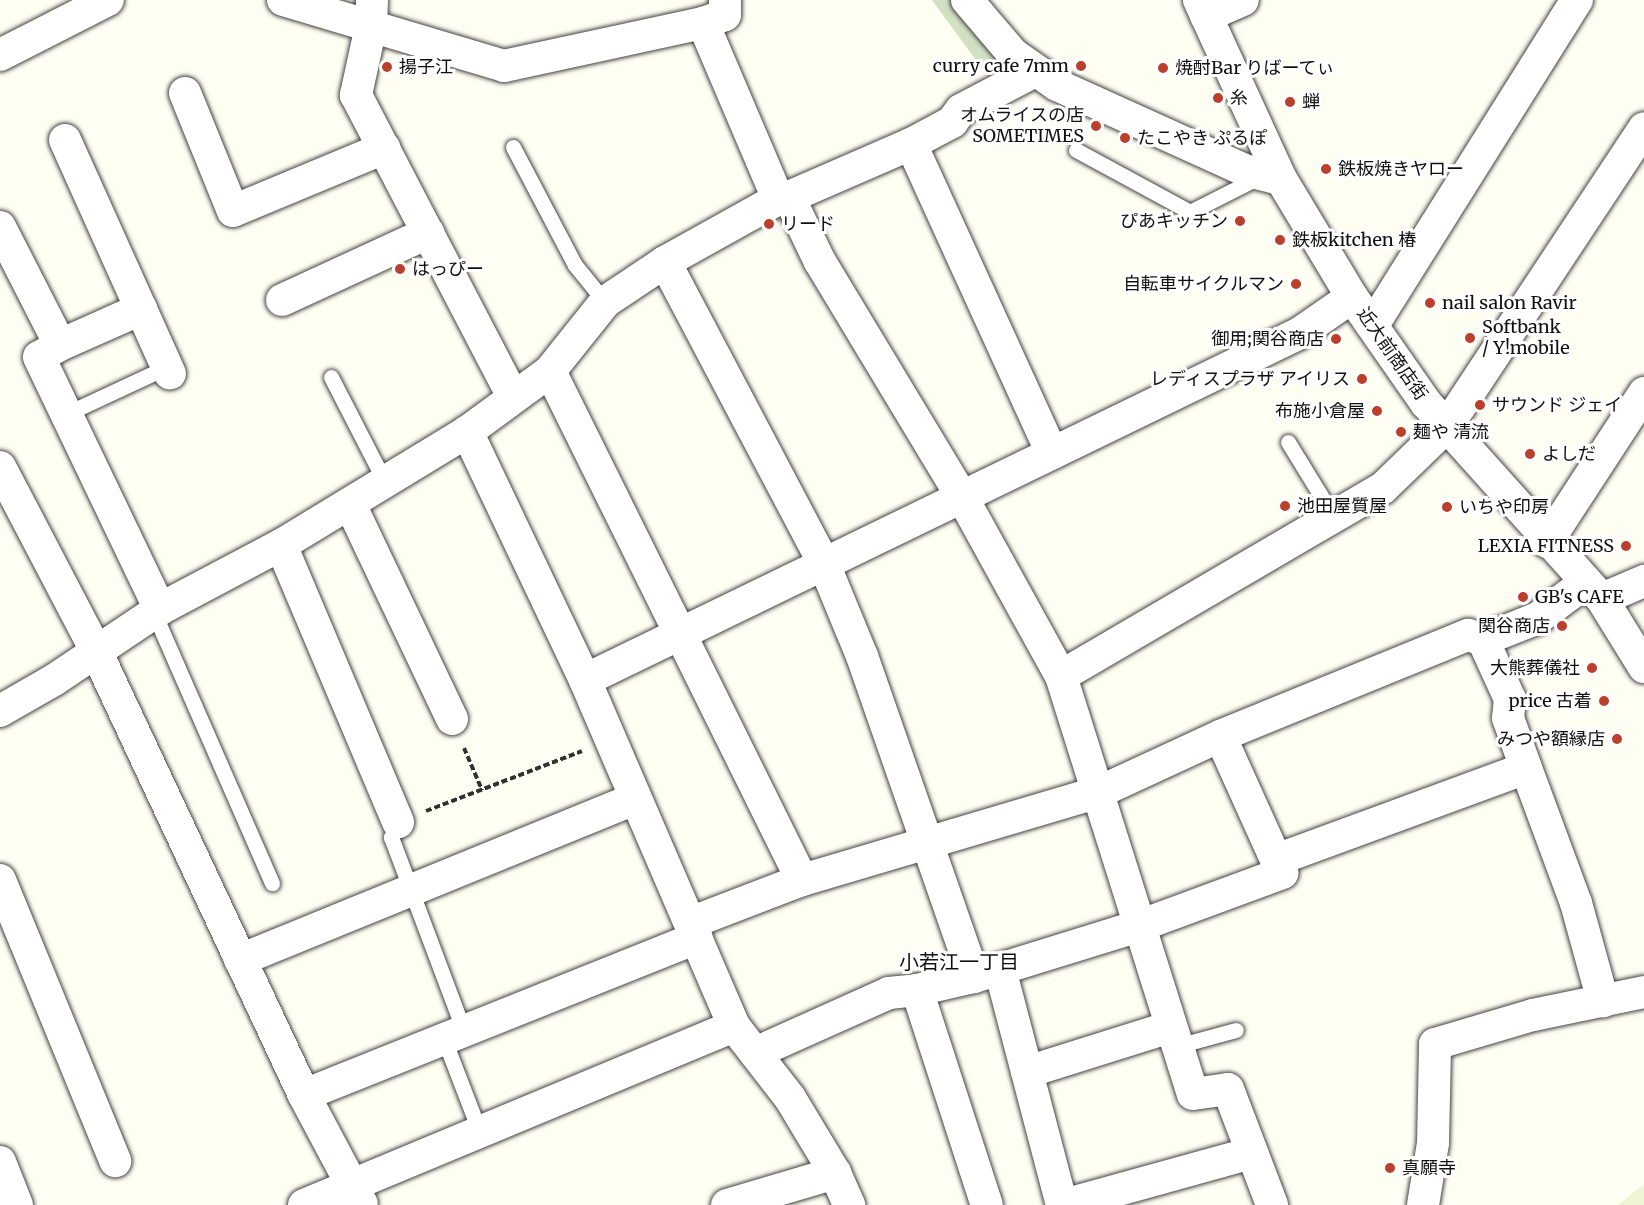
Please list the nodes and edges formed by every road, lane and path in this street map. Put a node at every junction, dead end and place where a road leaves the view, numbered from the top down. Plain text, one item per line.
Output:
1 (283, 0) edge
2 (725, 0) edge
3 (967, 0) edge
4 (1243, 0) edge
5 (1577, 0) edge
6 (98, 3) edge
7 (1203, 8) edge
8 (372, 13) edge
9 (703, 23) junction
10 (0, 55) edge
11 (1035, 70) junction
12 (185, 93) dead end
13 (1644, 128) edge
14 (65, 140) dead end
15 (911, 144) junction
16 (513, 147) dead end
17 (384, 148) junction
18 (1076, 150) dead end
19 (1273, 177) junction
20 (783, 198) junction
21 (0, 227) edge
22 (428, 233) junction
23 (664, 262) junction
24 (1352, 297) junction
25 (282, 300) dead end
26 (605, 302) junction
27 (141, 309) junction
28 (1373, 325) junction
29 (60, 345) junction
30 (169, 371) joint
31 (549, 371) junction
32 (331, 377) dead end
33 (1644, 393) edge
34 (513, 397) junction
35 (66, 414) junction
36 (1447, 426) junction
37 (467, 432) junction
38 (1288, 442) dead end
39 (1052, 453) junction
40 (0, 467) edge
41 (385, 482) junction
42 (961, 495) junction
43 (350, 504) junction
44 (1334, 517) junction
45 (1547, 542) junction
46 (281, 545) junction
47 (824, 564) junction
48 (1644, 581) edge
49 (1594, 591) junction
50 (157, 611) junction
51 (680, 636) junction
52 (1483, 640) junction
53 (96, 651) junction
54 (1644, 667) edge
55 (1061, 676) junction
56 (585, 680) junction
57 (0, 711) edge
58 (452, 719) joint
59 (1220, 736) junction
60 (610, 740) junction
61 (1526, 768) junction
62 (482, 790) junction
63 (1099, 792) junction
64 (635, 800) junction
65 (398, 822) junction
66 (927, 845) junction
67 (1276, 860) junction
68 (0, 880) edge
69 (801, 880) junction
70 (272, 883) dead end
71 (411, 891) junction
72 (1139, 926) junction
73 (694, 931) junction
74 (240, 960) junction
75 (987, 973) junction
76 (917, 990) junction
77 (1644, 992) edge
78 (1603, 1001) junction
79 (734, 1026) junction
80 (1236, 1030) dead end
81 (454, 1035) junction
82 (1174, 1037) junction
83 (755, 1053) junction
84 (1027, 1072) junction
85 (304, 1095) junction
86 (480, 1133) junction
87 (1252, 1153) junction
88 (116, 1161) dead end
89 (0, 1162) edge
90 (835, 1173) junction
91 (358, 1196) edge
92 (17, 1205) edge
93 (304, 1205) edge
94 (727, 1205) edge
95 (849, 1205) edge
96 (987, 1205) edge
97 (1063, 1205) edge
98 (1272, 1205) edge
99 (1423, 1205) edge

1 - 8 street
2 - 9 street
3 - 11 street
4 - 7 street
5 - 28 street
6 - 10 street
7 - 19 street, 近大前商店街
8 - 9 street
8 - 17 street
9 - 20 street
11 - 15 street
11 - 19 street
12 - 17 street
13 - 36 street
14 - 27 street
15 - 20 street
15 - 39 street
16 - 26 lane
17 - 22 street
18 - 19 lane
19 - 24 street, 近大前商店街
20 - 23 street
20 - 42 street
21 - 29 street
22 - 25 street
22 - 34 street
23 - 26 street
23 - 47 street
24 - 28 street, 近大前商店街
24 - 39 street
26 - 31 street
27 - 29 street
27 - 30 street
28 - 36 street, 近大前商店街
29 - 35 street
30 - 35 lane
31 - 34 street
31 - 51 street
32 - 41 lane
33 - 45 street
34 - 37 street
35 - 50 street
36 - 44 street
36 - 45 street, 近大前商店街
37 - 41 street
37 - 56 street
38 - 44 lane
39 - 42 street
40 - 53 street
41 - 43 street
42 - 47 street
42 - 55 street
43 - 46 street
43 - 58 street
44 - 55 street
45 - 49 street, 近大前商店街
46 - 50 street
46 - 65 street
47 - 51 street
47 - 66 street
48 - 49 street
49 - 52 street
49 - 54 street, 近大前商店街
50 - 53 street
50 - 70 lane
51 - 56 street
51 - 69 street
52 - 59 street
52 - 61 street
53 - 57 street
53 - 74 street
55 - 63 street
56 - 60 street
58 - 62 path
59 - 63 street
59 - 67 street
60 - 62 path
60 - 64 street
61 - 67 street
61 - 78 street
62 - 65 path
63 - 66 street
63 - 72 street
64 - 71 street
64 - 73 street
65 - 71 lane
66 - 69 street
66 - 75 street
67 - 72 street
68 - 88 street
69 - 73 street
71 - 74 street
71 - 81 lane
72 - 75 street
72 - 82 street
73 - 79 street
73 - 81 street
74 - 85 street
75 - 76 street
75 - 84 street
76 - 83 street
76 - 96 street
77 - 78 street
78 - 99 street
79 - 83 street
79 - 86 street
80 - 82 lane
81 - 85 street
81 - 86 lane
82 - 84 street
82 - 87 street
83 - 90 street
84 - 97 street
85 - 91 street
86 - 91 street
87 - 97 street
87 - 98 street
89 - 92 street
90 - 94 street
90 - 95 street
91 - 93 street

